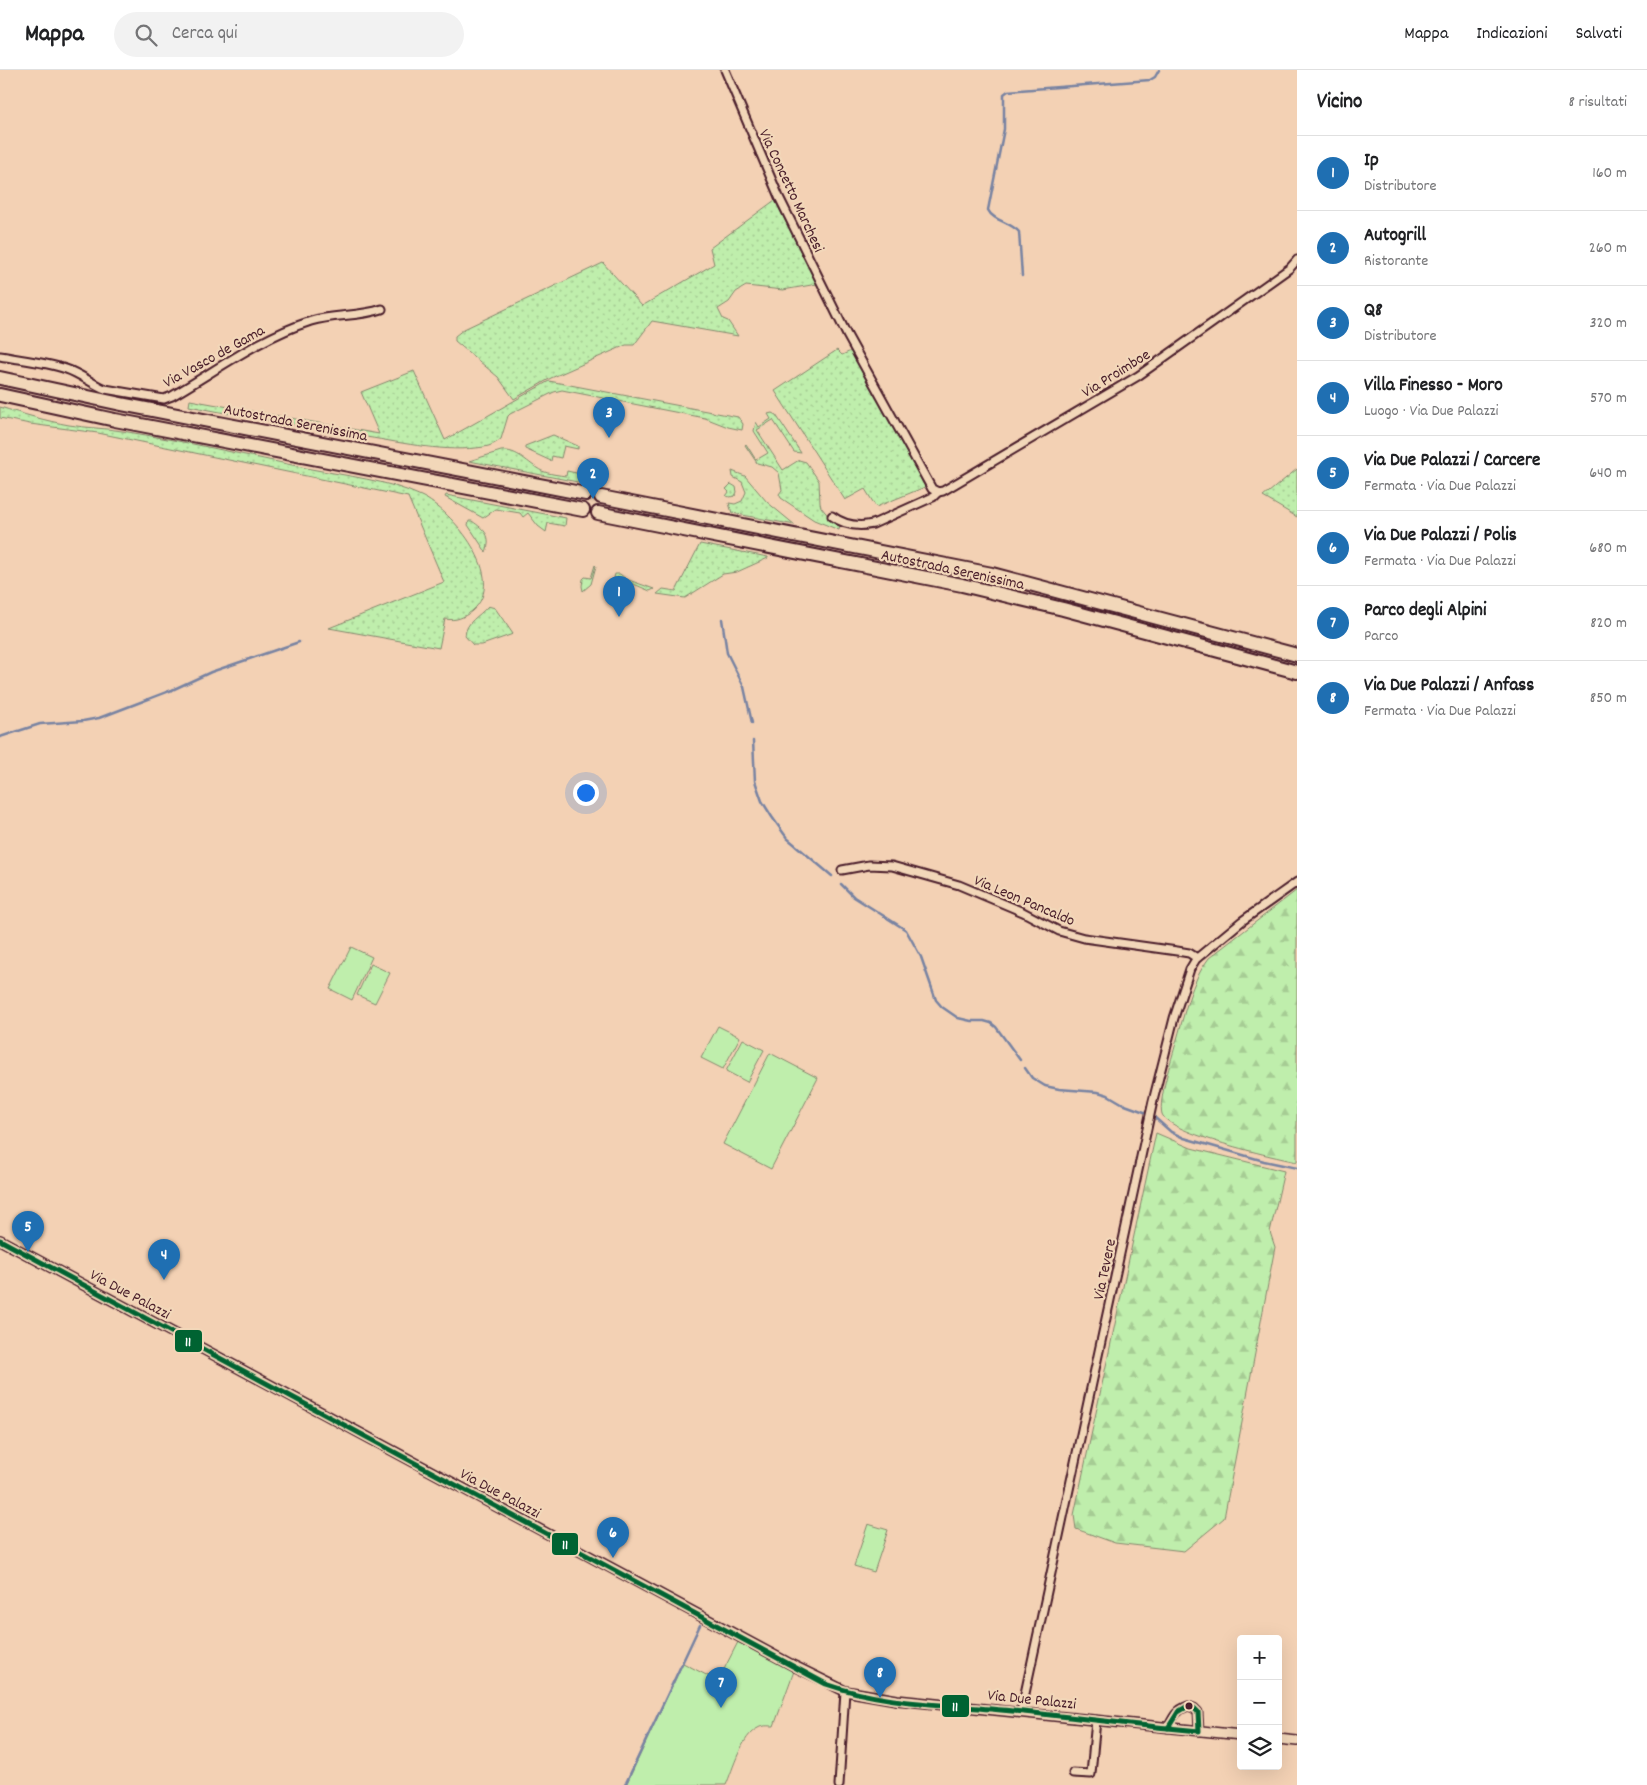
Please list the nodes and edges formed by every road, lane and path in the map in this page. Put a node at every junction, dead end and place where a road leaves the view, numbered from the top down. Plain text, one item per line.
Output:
1 (725, 70) edge
2 (1297, 260) edge
3 (382, 309) dead end
4 (0, 356) edge
5 (0, 378) edge
6 (0, 395) edge
7 (938, 492) junction
8 (586, 494) dead end
9 (602, 497) dead end
10 (583, 510) dead end
11 (598, 513) dead end
12 (832, 516) dead end
13 (1297, 655) edge
14 (1297, 672) edge
15 (842, 870) dead end
16 (1297, 882) edge
17 (1197, 958) junction
18 (0, 1240) edge
19 (845, 1692) junction
20 (1021, 1712) junction
21 (1096, 1720) junction
22 (1168, 1728) junction
23 (1199, 1731) junction
24 (1237, 1735) edge
25 (1282, 1739) edge
26 (1297, 1741) edge
27 (1073, 1772) dead end
28 (839, 1785) edge

1 - 7 street, Via Concetto Marchesi
2 - 7 street, Via Proimboe
3 - 4 street, Via Vasco de Gama
5 - 8 highway, Autostrada Serenissima
6 - 10 highway, Autostrada Serenissima
7 - 12 street, Via Proimboe
9 - 13 highway, Autostrada Serenissima
11 - 14 highway, Autostrada Serenissima
15 - 17 street, Via Leon Pancaldo
16 - 17 street, Via Tevere
17 - 20 street, Via Tevere
18 - 19 street, Via Due Palazzi
19 - 20 street, Via Due Palazzi
19 - 28 street
20 - 21 street, Via Due Palazzi
21 - 22 street, Via Due Palazzi
21 - 27 street, Via Due Palazzi
22 - 23 street, Via Due Palazzi
22 - 23 street
23 - 24 street, Via Due Palazzi
25 - 26 street

